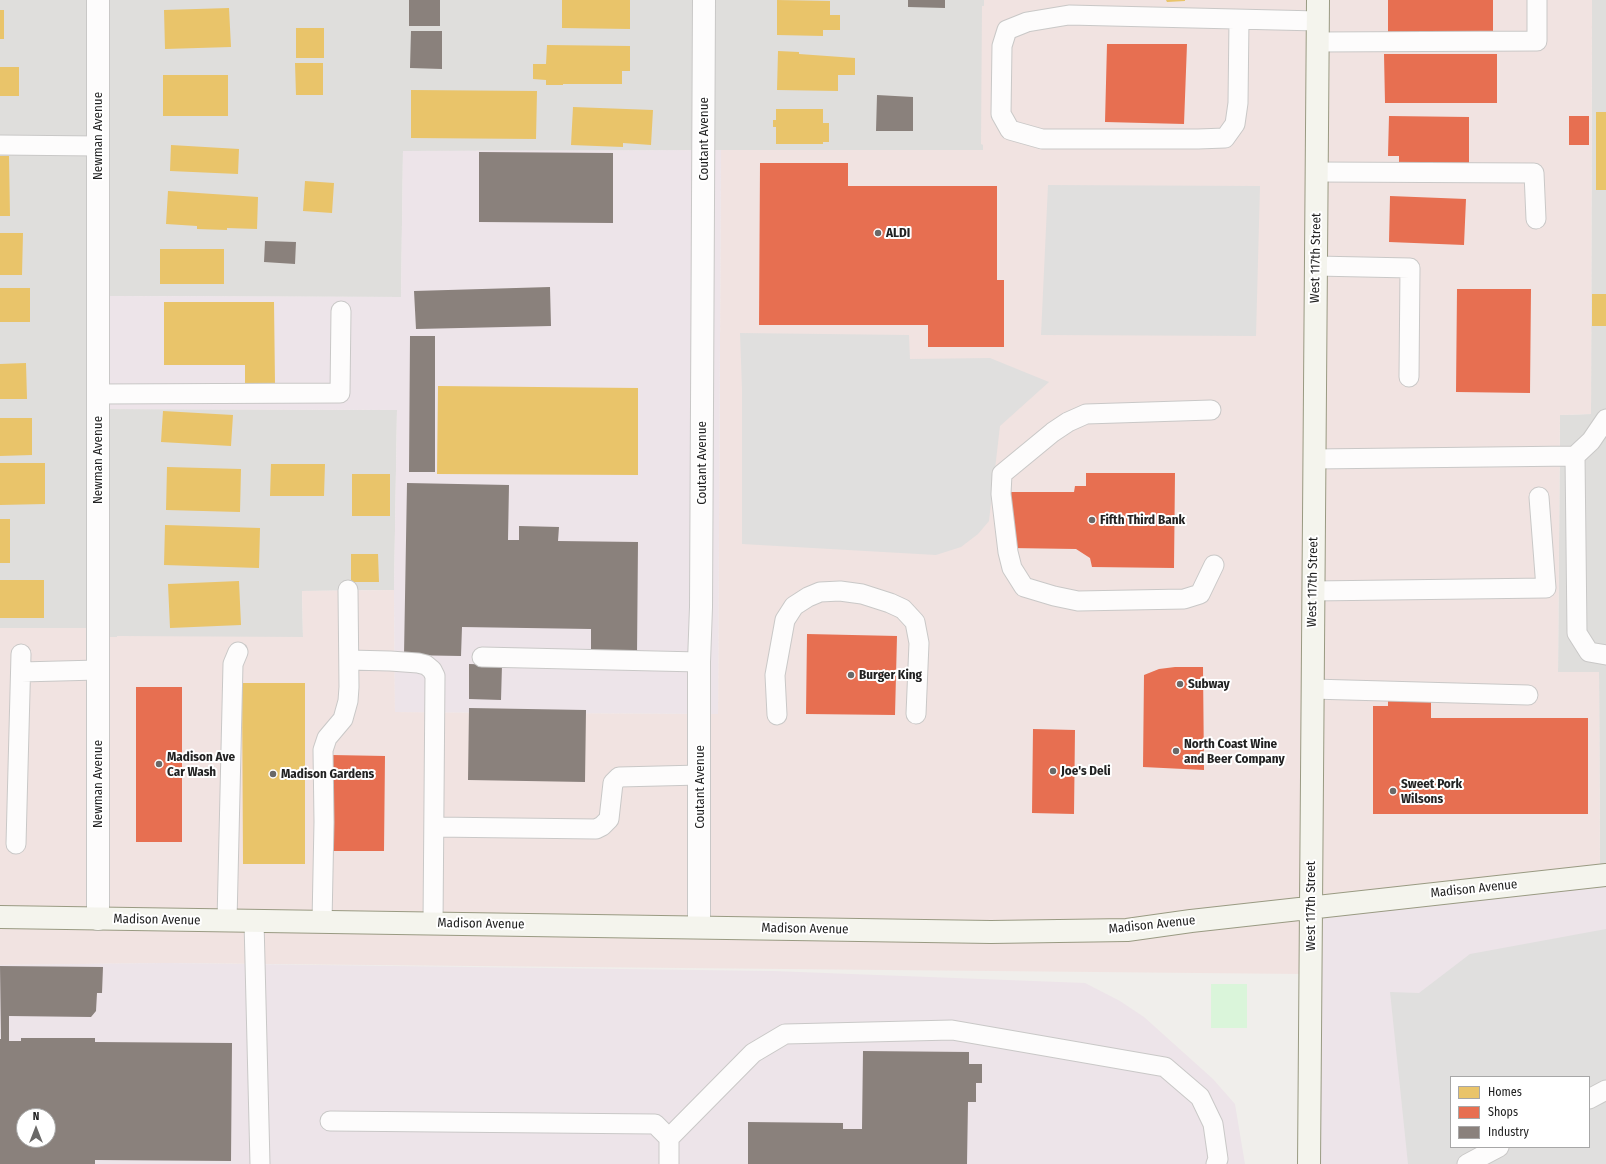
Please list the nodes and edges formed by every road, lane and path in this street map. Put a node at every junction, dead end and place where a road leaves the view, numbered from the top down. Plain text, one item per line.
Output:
1 (98, 0) edge
2 (704, 0) edge
3 (1538, 0) edge
4 (1318, 10) edge
5 (1239, 20) junction
6 (1317, 42) junction
7 (0, 144) edge
8 (98, 146) junction
9 (1317, 172) junction
10 (1536, 219) dead end
11 (1316, 266) junction
12 (342, 311) dead end
13 (1409, 377) dead end
14 (98, 394) junction
15 (1211, 410) dead end
16 (1606, 419) edge
17 (1576, 456) junction
18 (1314, 459) junction
19 (1539, 497) dead end
20 (1214, 566) dead end
21 (348, 590) dead end
22 (1313, 591) junction
23 (238, 652) dead end
24 (1606, 655) edge
25 (482, 657) dead end
26 (349, 660) junction
27 (699, 662) junction
28 (98, 670) junction
29 (1312, 689) junction
30 (1528, 695) dead end
31 (916, 714) dead end
32 (777, 715) dead end
33 (700, 775) junction
34 (434, 827) junction
35 (16, 844) dead end
36 (1606, 875) edge
37 (1311, 908) junction
38 (0, 917) edge
39 (98, 919) junction
40 (227, 921) junction
41 (254, 921) junction
42 (322, 922) junction
43 (433, 923) junction
44 (699, 927) junction
45 (1606, 1090) edge
46 (1590, 1098) edge
47 (330, 1121) dead end
48 (669, 1138) junction
49 (1497, 1148) edge
50 (260, 1164) edge
51 (669, 1164) edge
52 (1216, 1164) edge
53 (1309, 1164) edge
54 (1467, 1164) edge

1 - 8 street, Newman Avenue
2 - 27 street, Coutant Avenue
3 - 6 lane
4 - 5 lane
4 - 6 main road, West 117th Street
5 - 5 lane
6 - 9 main road, West 117th Street
7 - 8 lane
8 - 14 street, Newman Avenue
9 - 10 lane
9 - 11 main road, West 117th Street
11 - 13 lane
11 - 18 main road, West 117th Street
12 - 14 lane
14 - 28 street, Newman Avenue
15 - 20 lane
16 - 17 lane
17 - 18 lane
17 - 24 lane
18 - 22 main road, West 117th Street
19 - 22 lane
21 - 26 lane
22 - 29 main road, West 117th Street
23 - 40 lane
25 - 27 lane
26 - 34 lane
26 - 42 lane
27 - 33 street, Coutant Avenue
28 - 35 lane
28 - 39 street, Newman Avenue
29 - 30 lane
29 - 37 main road, West 117th Street
31 - 32 lane
33 - 34 lane
33 - 44 street, Coutant Avenue
34 - 43 lane
36 - 37 main road, Madison Avenue
37 - 44 main road, Madison Avenue
37 - 53 main road, West 117th Street
38 - 39 main road, Madison Avenue
39 - 40 main road, Madison Avenue
40 - 41 main road, Madison Avenue
41 - 42 main road, Madison Avenue
41 - 50 lane
42 - 43 main road, Madison Avenue
43 - 44 main road, Madison Avenue
45 - 46 lane
47 - 48 lane
48 - 51 lane
48 - 52 lane
49 - 54 lane

